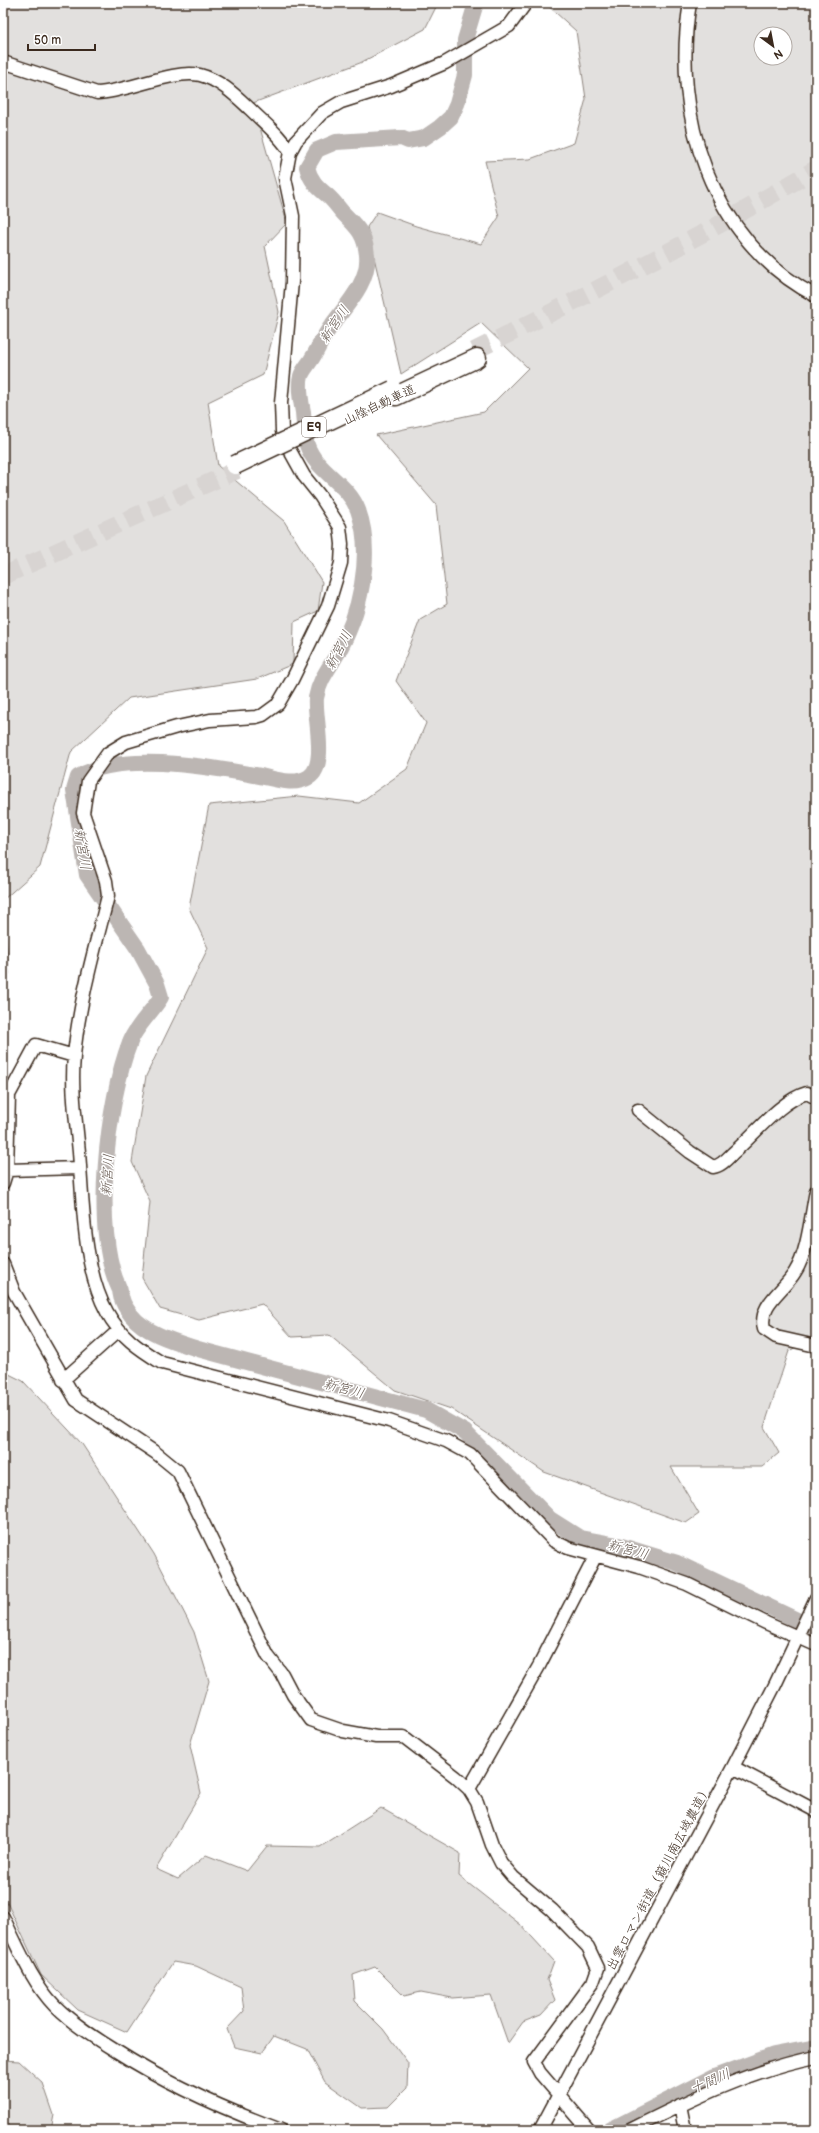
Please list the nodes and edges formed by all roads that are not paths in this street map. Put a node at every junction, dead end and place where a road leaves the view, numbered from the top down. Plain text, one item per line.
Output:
1 (526, 3) edge
2 (690, 3) edge
3 (3, 62) edge
4 (290, 152) junction
5 (816, 296) edge
6 (476, 354) tunnel mouth
7 (236, 467) tunnel mouth
8 (74, 1056) junction
9 (816, 1098) edge
10 (638, 1110) dead end
11 (80, 1168) junction
12 (7, 1170) junction
13 (3, 1183) edge
14 (816, 1191) edge
15 (3, 1264) edge
16 (119, 1330) junction
17 (816, 1346) edge
18 (63, 1380) junction
19 (595, 1557) junction
20 (816, 1598) edge
21 (800, 1633) junction
22 (816, 1645) edge
23 (733, 1767) junction
24 (469, 1789) junction
25 (816, 1811) edge
26 (3, 1917) edge
27 (816, 2057) edge
28 (558, 2093) junction
29 (680, 2105) junction
30 (281, 2130) edge
31 (540, 2130) edge
32 (589, 2130) edge
33 (630, 2130) edge
34 (685, 2130) edge

1 - 4 street
2 - 5 street
3 - 4 street
4 - 8 street
6 - 7 highway, 山陰自動車道 / E9
8 - 11 street
8 - 12 street
9 - 10 street
11 - 12 street
11 - 16 street
12 - 13 street
14 - 17 street
15 - 18 street
16 - 18 street
16 - 19 street
18 - 24 street
19 - 21 street
19 - 24 street
20 - 21 street, 出雲ロマン街道（簸川南広域農道）
21 - 22 street
21 - 23 street, 出雲ロマン街道（簸川南広域農道）
23 - 25 street
23 - 28 street, 出雲ロマン街道（簸川南広域農道）
24 - 28 street
26 - 30 street
27 - 29 street
28 - 31 street, 出雲ロマン街道（簸川南広域農道）
28 - 32 street
29 - 33 street
29 - 34 street

